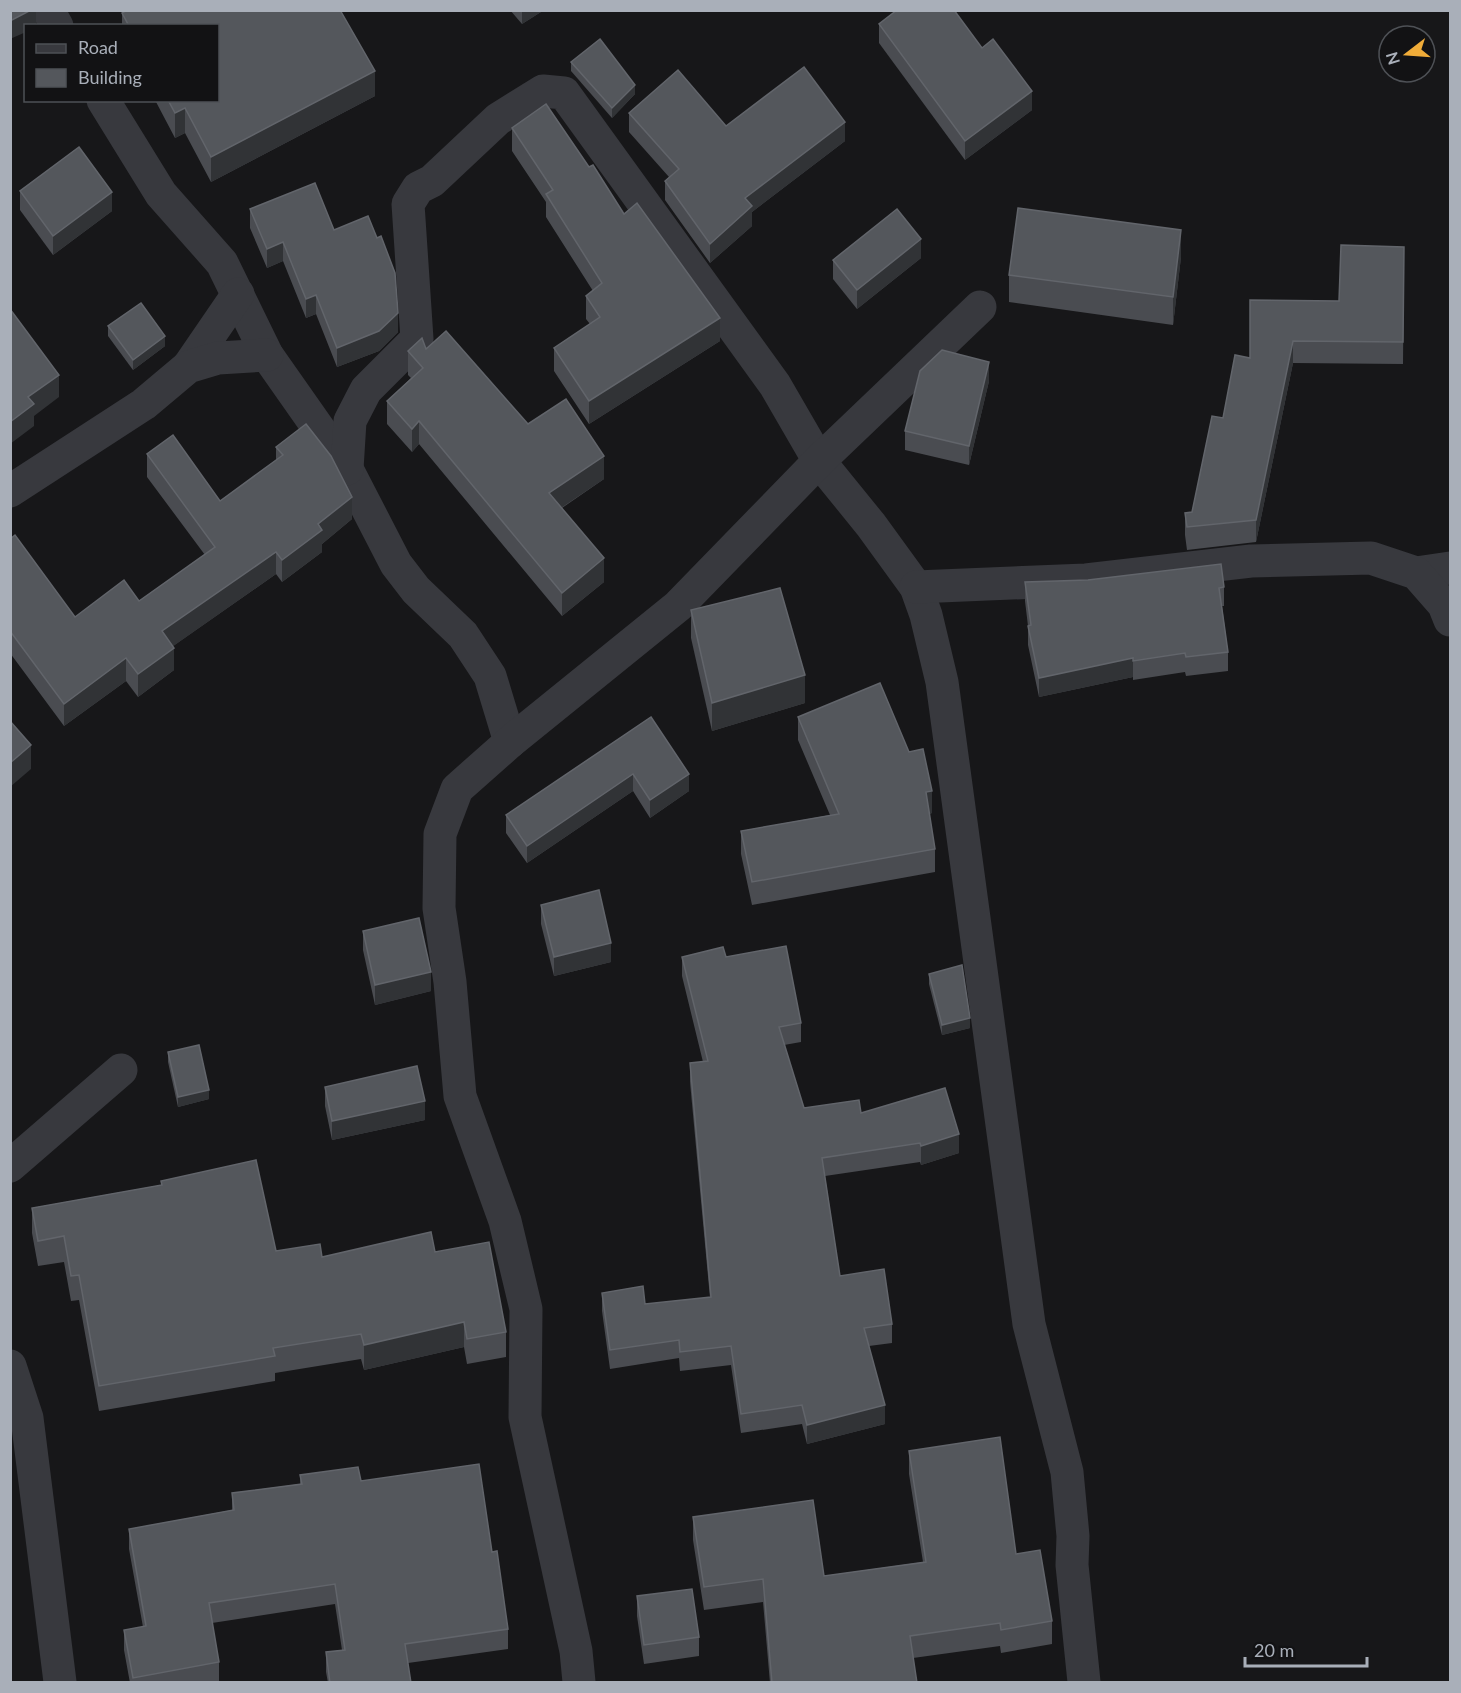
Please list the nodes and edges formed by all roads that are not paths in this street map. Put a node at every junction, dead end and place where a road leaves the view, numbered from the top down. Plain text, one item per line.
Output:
1 (48, 10) edge
2 (56, 24) edge
3 (104, 102) edge
4 (238, 294) junction
5 (980, 307) dead end
6 (267, 355) junction
7 (188, 367) junction
8 (819, 461) junction
9 (347, 469) junction
10 (10, 491) edge
11 (1450, 568) edge
12 (1416, 573) junction
13 (916, 587) junction
14 (1450, 620) edge
15 (510, 742) junction
16 (121, 1070) dead end
17 (10, 1166) edge
18 (10, 1366) edge
19 (60, 1683) edge
20 (579, 1683) edge
21 (1084, 1683) edge

1 - 2 street
3 - 4 street
4 - 6 street
4 - 7 street
5 - 8 street
6 - 7 street
6 - 9 street
7 - 10 street
8 - 9 street
8 - 13 street
8 - 15 street
9 - 15 street
11 - 12 street
12 - 13 street
12 - 14 street
13 - 21 street
15 - 20 street
16 - 17 street
18 - 19 street

